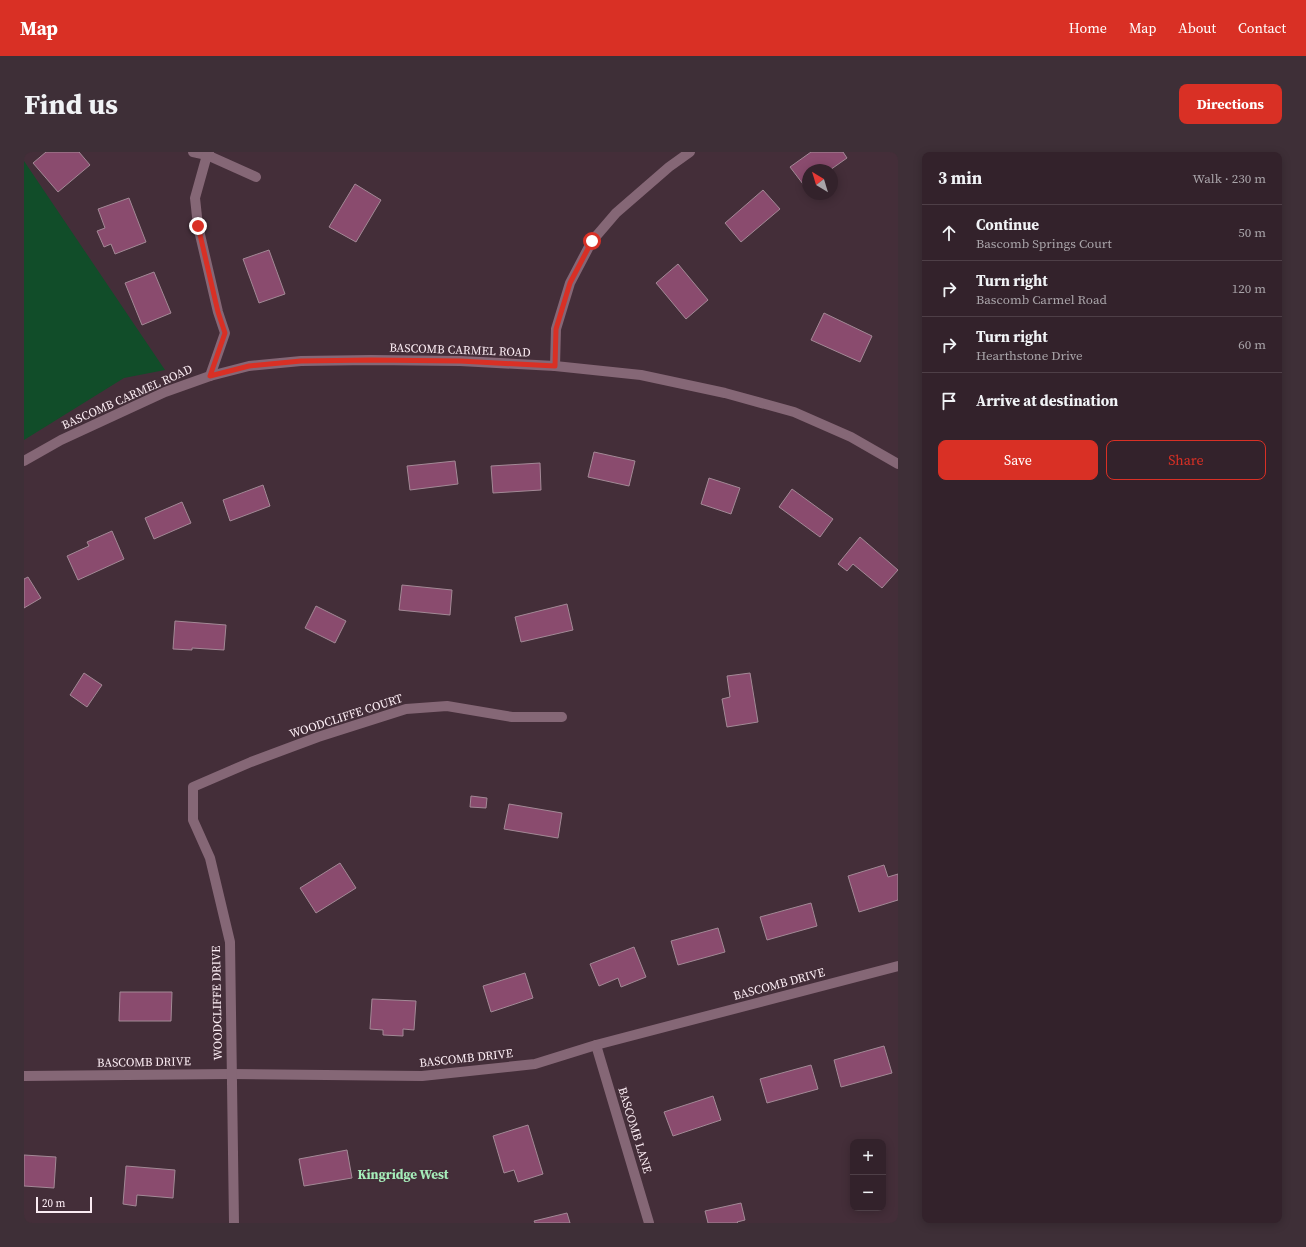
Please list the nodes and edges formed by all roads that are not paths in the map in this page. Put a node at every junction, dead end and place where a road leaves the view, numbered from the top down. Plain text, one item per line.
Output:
1 (193, 152) edge
2 (690, 152) edge
3 (208, 154) edge
4 (256, 177) dead end
5 (555, 366) junction
6 (210, 376) junction
7 (24, 461) edge
8 (898, 464) edge
9 (562, 716) dead end
10 (193, 787) joint
11 (898, 966) edge
12 (596, 1044) junction
13 (231, 1074) junction
14 (24, 1076) edge
15 (234, 1223) edge
16 (649, 1223) edge

1 - 3 street
2 - 5 street
3 - 4 street
3 - 6 street
5 - 6 street, BASCOMB CARMEL ROAD
5 - 8 street, BASCOMB CARMEL ROAD
6 - 7 street, BASCOMB CARMEL ROAD
9 - 10 street, WOODCLIFFE COURT
10 - 13 street, WOODCLIFFE DRIVE
11 - 12 street, BASCOMB DRIVE
12 - 13 street, BASCOMB DRIVE
12 - 16 street, BASCOMB LANE
13 - 14 street, BASCOMB DRIVE
13 - 15 street, WOODCLIFFE DRIVE

